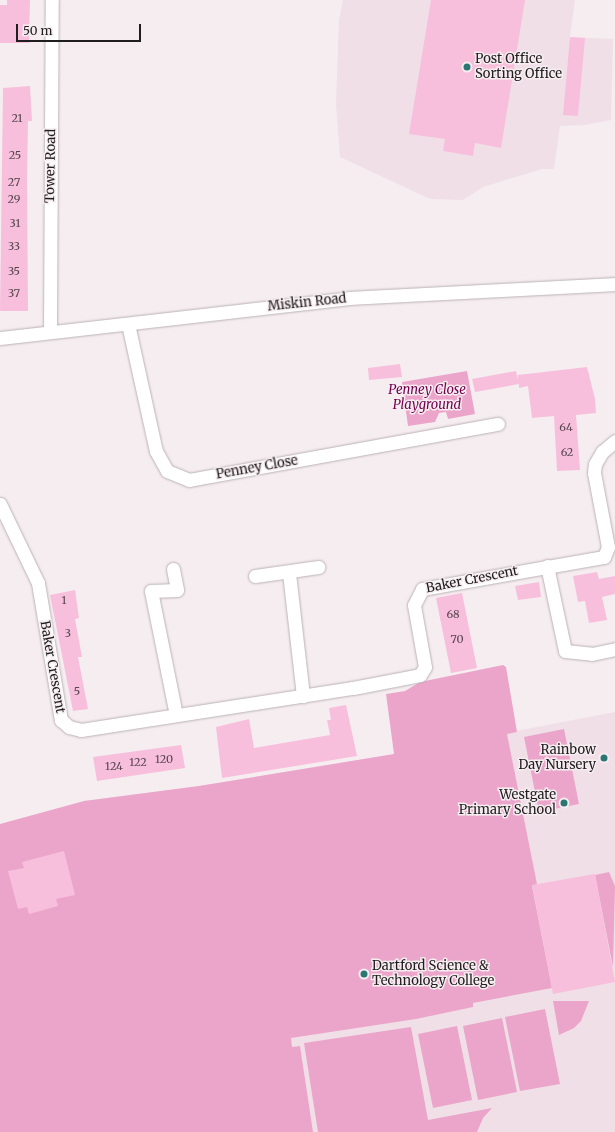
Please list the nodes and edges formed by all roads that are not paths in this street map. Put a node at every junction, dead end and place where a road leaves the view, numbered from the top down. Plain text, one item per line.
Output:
1 (52, 0) edge
2 (615, 284) edge
3 (128, 324) junction
4 (50, 332) junction
5 (0, 338) edge
6 (498, 424) dead end
7 (615, 441) edge
8 (0, 504) edge
9 (548, 566) junction
10 (318, 568) dead end
11 (173, 569) dead end
12 (289, 573) junction
13 (254, 576) dead end
14 (615, 649) edge
15 (303, 696) junction
16 (176, 715) junction

1 - 4 street, Tower Road
2 - 3 street, Miskin Road
3 - 4 street, Miskin Road
3 - 6 street, Penney Close
4 - 5 street, Miskin Road
7 - 9 street, Baker Crescent
8 - 16 street, Baker Crescent
9 - 14 street
9 - 15 street, Baker Crescent
10 - 12 street
11 - 16 street
12 - 13 street
12 - 15 street
15 - 16 street, Baker Crescent

